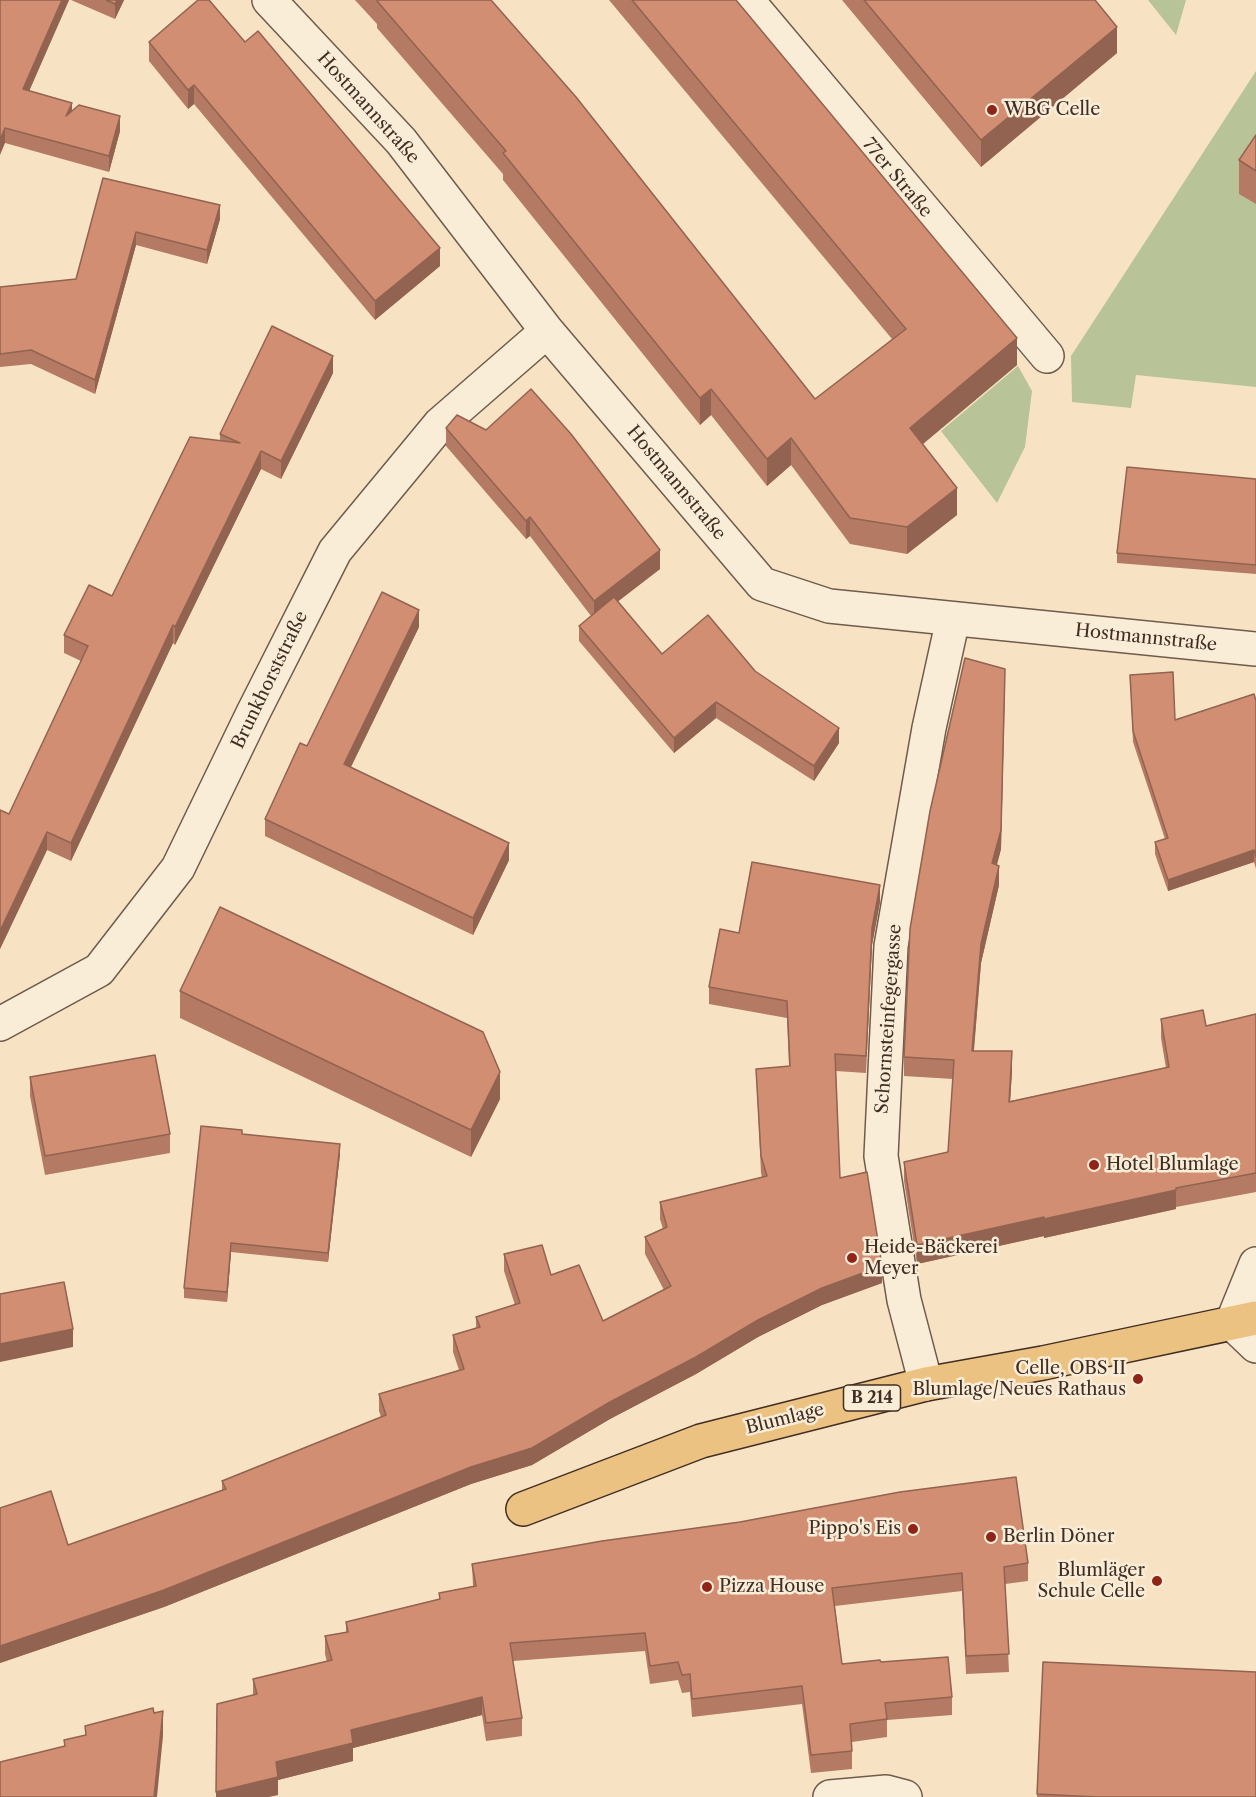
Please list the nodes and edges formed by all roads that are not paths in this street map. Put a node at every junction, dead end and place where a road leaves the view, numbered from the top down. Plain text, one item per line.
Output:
1 (269, 0) edge
2 (747, 0) edge
3 (547, 331) junction
4 (1047, 356) dead end
5 (953, 619) junction
6 (1256, 649) edge
7 (0, 1024) edge
8 (1256, 1264) edge
9 (1244, 1320) edge
10 (1256, 1346) edge
11 (926, 1384) junction
12 (523, 1509) dead end
13 (830, 1797) edge
14 (904, 1797) edge

1 - 3 street, Hostmannstraße
2 - 4 street, 77er Straße
3 - 5 street, Hostmannstraße
3 - 7 street, Brunkhorststraße
5 - 6 street, Hostmannstraße
5 - 11 street, Schornsteinfegergasse
8 - 9 street
9 - 10 street
9 - 11 main road, Blumlage / B 214
11 - 12 main road, Blumlage / B 214
13 - 14 street

